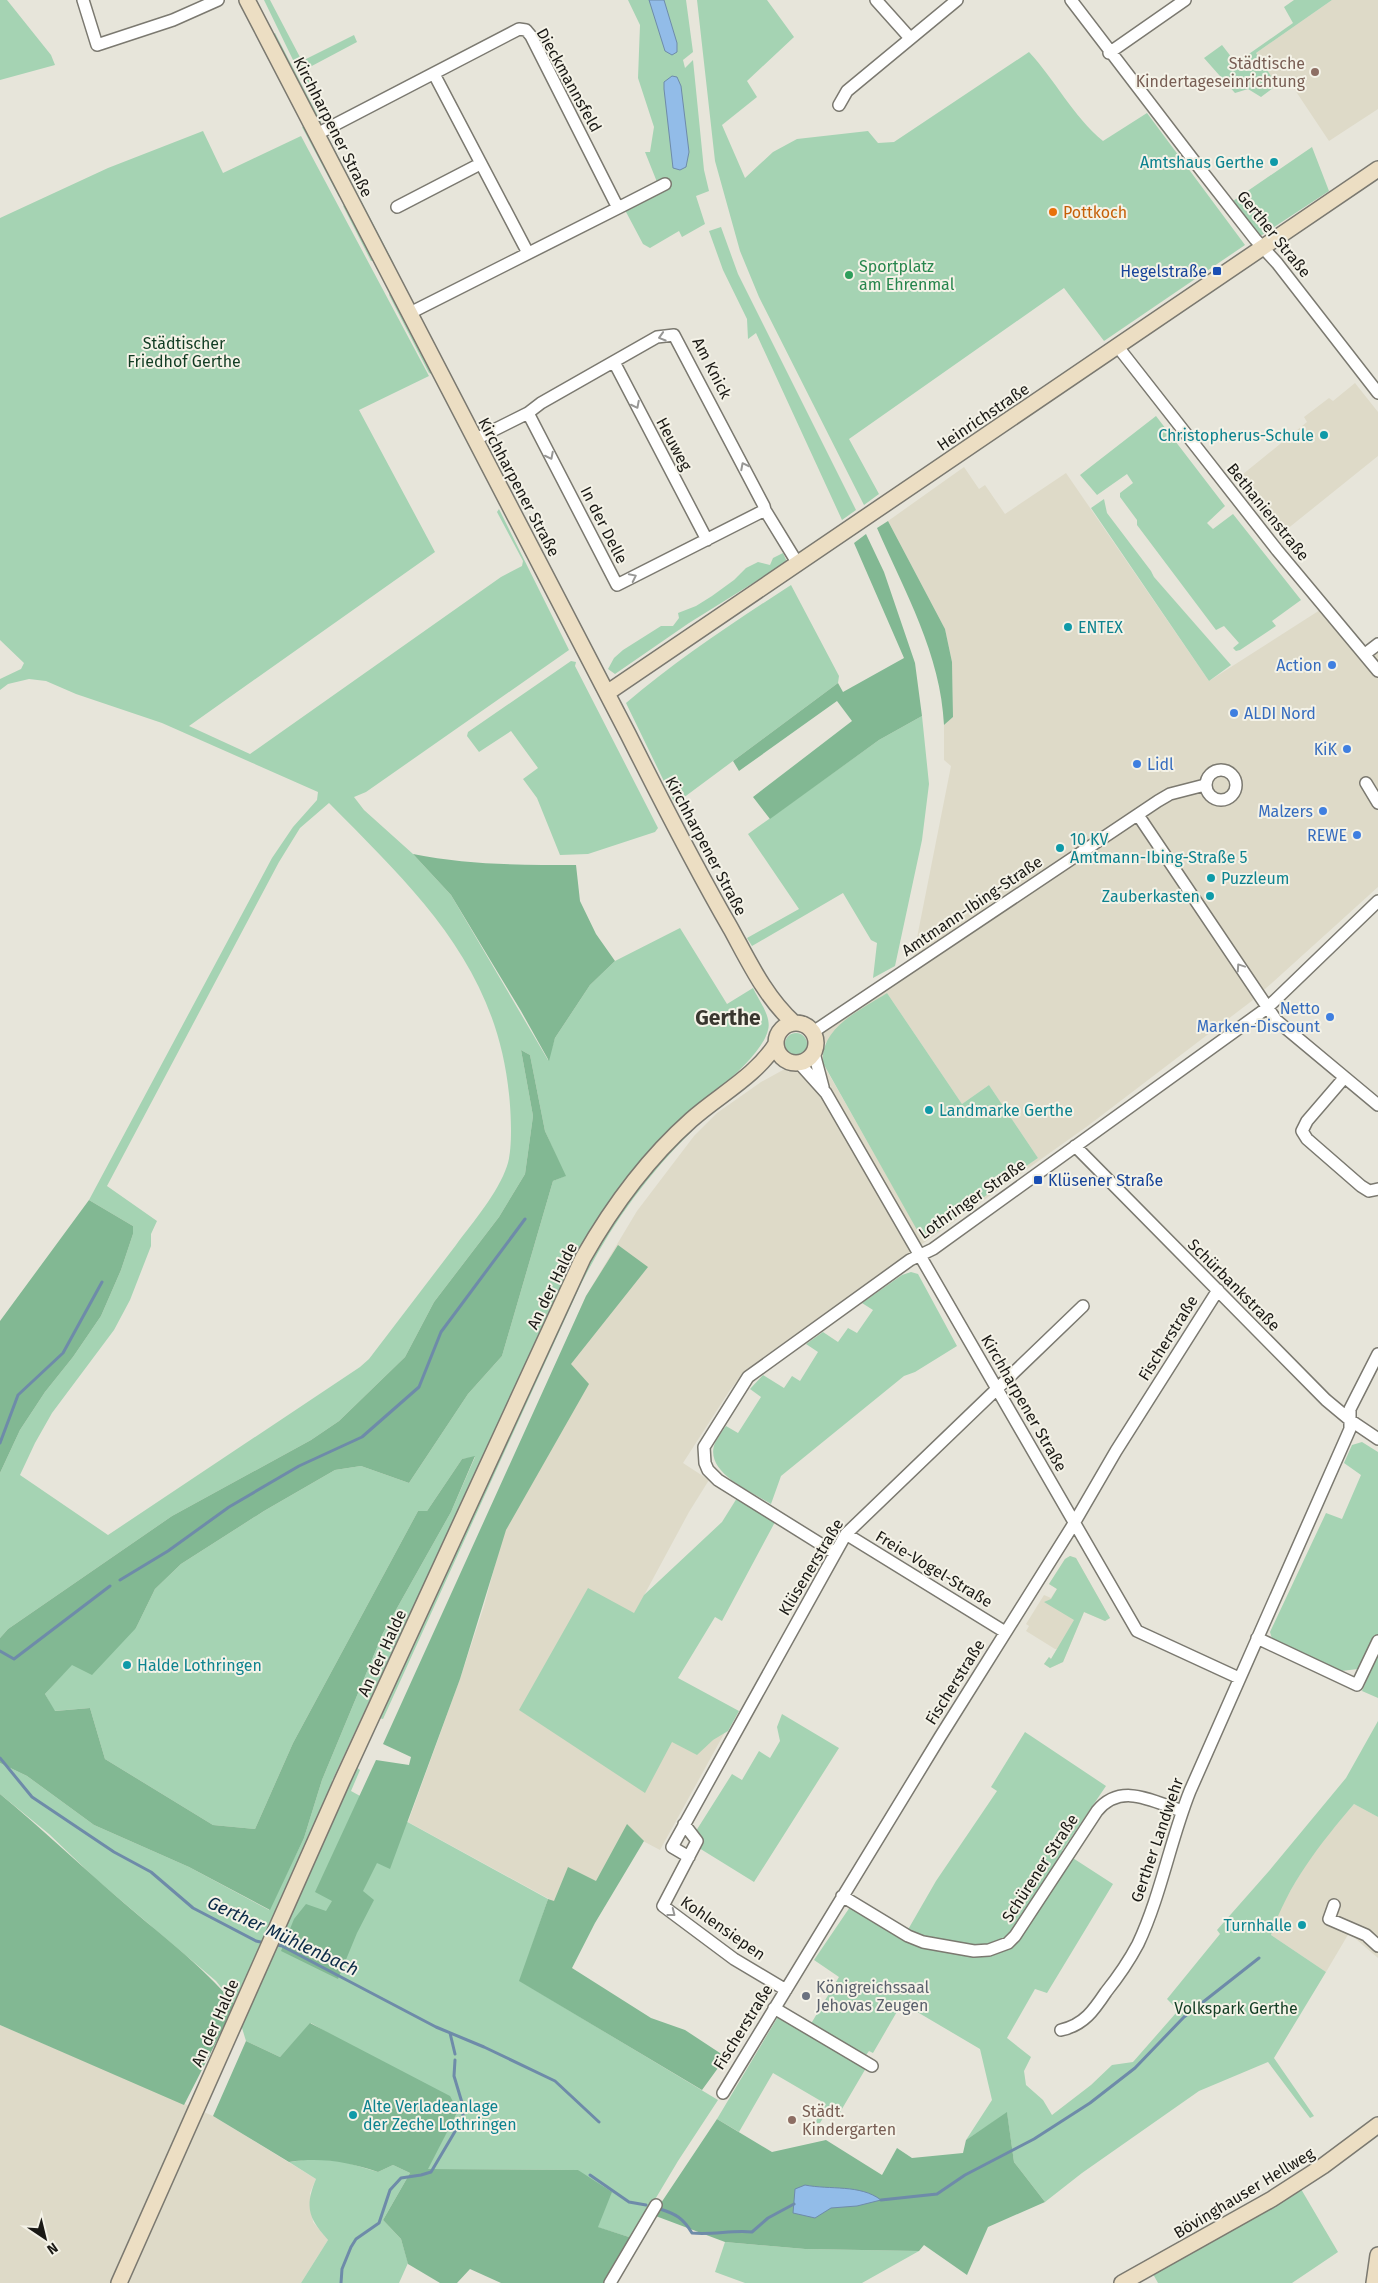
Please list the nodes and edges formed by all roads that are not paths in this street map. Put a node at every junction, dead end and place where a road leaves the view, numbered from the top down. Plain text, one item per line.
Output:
1 (83, 0) edge
2 (218, 0) edge
3 (247, 0) edge
4 (876, 0) edge
5 (958, 0) edge
6 (1071, 0) edge
7 (1185, 0) edge
8 (910, 38) junction
9 (1110, 52) junction
10 (434, 74) junction
11 (840, 105) dead end
12 (316, 134) junction
13 (480, 164) junction
14 (1378, 169) edge
15 (666, 184) dead end
16 (397, 207) dead end
17 (618, 208) junction
18 (1262, 247) junction
19 (528, 253) junction
20 (410, 313) junction
21 (1118, 347) junction
22 (614, 362) junction
23 (1378, 393) edge
24 (528, 413) junction
25 (474, 440) junction
26 (764, 510) junction
27 (706, 540) junction
28 (798, 564) junction
29 (1378, 644) edge
30 (1365, 654) junction
31 (1378, 671) edge
32 (607, 693) junction
33 (1366, 783) dead end
34 (1205, 785) dead end
35 (1378, 803) edge
36 (1138, 815) junction
37 (1378, 901) edge
38 (764, 988) junction
39 (1267, 1008) junction
40 (794, 1023) junction
41 (813, 1032) junction
42 (777, 1039) junction
43 (814, 1053) junction
44 (794, 1062) junction
45 (1344, 1078) junction
46 (739, 1081) junction
47 (826, 1093) junction
48 (1378, 1105) edge
49 (1074, 1146) junction
50 (1378, 1188) edge
51 (918, 1254) junction
52 (1218, 1290) junction
53 (1083, 1306) dead end
54 (1378, 1354) edge
55 (996, 1389) junction
56 (1350, 1420) junction
57 (1378, 1438) edge
58 (1073, 1525) junction
59 (846, 1534) junction
60 (834, 1553) junction
61 (1005, 1632) junction
62 (1257, 1638) junction
63 (1378, 1641) edge
64 (1239, 1678) junction
65 (1182, 1811) junction
66 (684, 1824) junction
67 (689, 1857) junction
68 (842, 1896) junction
69 (1334, 1905) dead end
70 (1378, 1946) edge
71 (786, 1990) junction
72 (774, 2008) junction
73 (1061, 2030) dead end
74 (872, 2066) dead end
75 (723, 2093) dead end
76 (1378, 2125) edge
77 (656, 2205) dead end
78 (1378, 2255) edge
79 (118, 2283) edge
80 (610, 2283) edge
81 (1122, 2283) edge
82 (1374, 2283) edge

1 - 2 street
3 - 12 street, Kirchharpener Straße
4 - 8 street
5 - 8 street
6 - 9 street, Gerther Straße
7 - 9 street
8 - 11 street
9 - 18 street, Gerther Straße
10 - 12 street, Dieckmannsfeld
10 - 13 street
10 - 17 street, Dieckmannsfeld
12 - 20 street, Kirchharpener Straße
13 - 16 street
13 - 19 street
14 - 18 street, Heinrichstraße
15 - 17 street
17 - 19 street
18 - 21 street, Heinrichstraße
18 - 23 street, Gerther Straße
19 - 20 street
20 - 25 street, Kirchharpener Straße
21 - 28 street, Heinrichstraße
21 - 30 street, Bethanienstraße
22 - 24 street, Am Knick
26 -> 22 street, Am Knick
22 -> 27 street, Heuweg
24 - 25 street, Am Knick
24 -> 27 street, In der Delle
25 - 32 street, Kirchharpener Straße
26 - 27 street, In der Delle
26 - 28 street, Am Knick
28 - 32 street, Heinrichstraße
29 - 30 street
30 - 31 street, Bethanienstraße
32 - 38 street, Kirchharpener Straße
33 - 35 street
34 - 36 street, Amtmann-Ibing-Straße
39 -> 36 street
36 - 41 street, Amtmann-Ibing-Straße
37 - 39 street, Lothringer Straße
38 - 40 street, Kirchharpener Straße
38 - 42 street, Kirchharpener Straße
39 - 45 street
39 - 49 street, Lothringer Straße
40 - 41 street
40 - 42 street
41 - 43 street
42 - 44 street
42 - 46 street, An der Halde
43 - 44 street
43 - 47 street, Kirchharpener Straße
44 - 46 street, An der Halde
44 - 47 street, Kirchharpener Straße
45 - 48 street
45 - 50 street
46 - 79 street, An der Halde
47 - 51 street, Kirchharpener Straße
49 - 51 street, Lothringer Straße
49 - 52 street, Schürbankstraße
51 - 55 street, Kirchharpener Straße
51 - 60 street, Lothringer Straße
52 - 56 street, Schürbankstraße
52 - 58 street, Fischerstraße
53 - 55 street, Klüsenerstraße
54 - 56 street, Gerther Landwehr
55 - 58 street, Kirchharpener Straße
55 - 59 street, Klüsenerstraße
56 - 57 street, Schürbankstraße
56 - 62 street, Gerther Landwehr
58 - 61 street, Fischerstraße
58 - 64 street, Kirchharpener Straße
59 - 60 street, Klüsenerstraße
59 - 61 street, Freie-Vogel-Straße
60 - 66 street, Klüsenerstraße
61 - 68 street, Fischerstraße
62 - 63 street
62 - 64 street, Gerther Landwehr
64 - 65 street, Gerther Landwehr
65 - 68 street, Schürener Straße
65 - 73 street, Gerther Landwehr
66 - 67 street
66 - 67 street, Klüsenerstraße
67 -> 71 street, Kohlensiepen
68 - 71 street, Fischerstraße
69 - 70 street
71 - 72 street, Fischerstraße
72 - 74 street
72 - 75 street, Fischerstraße
76 - 81 street, Bövinghauser Hellweg
77 - 80 street
78 - 82 street

